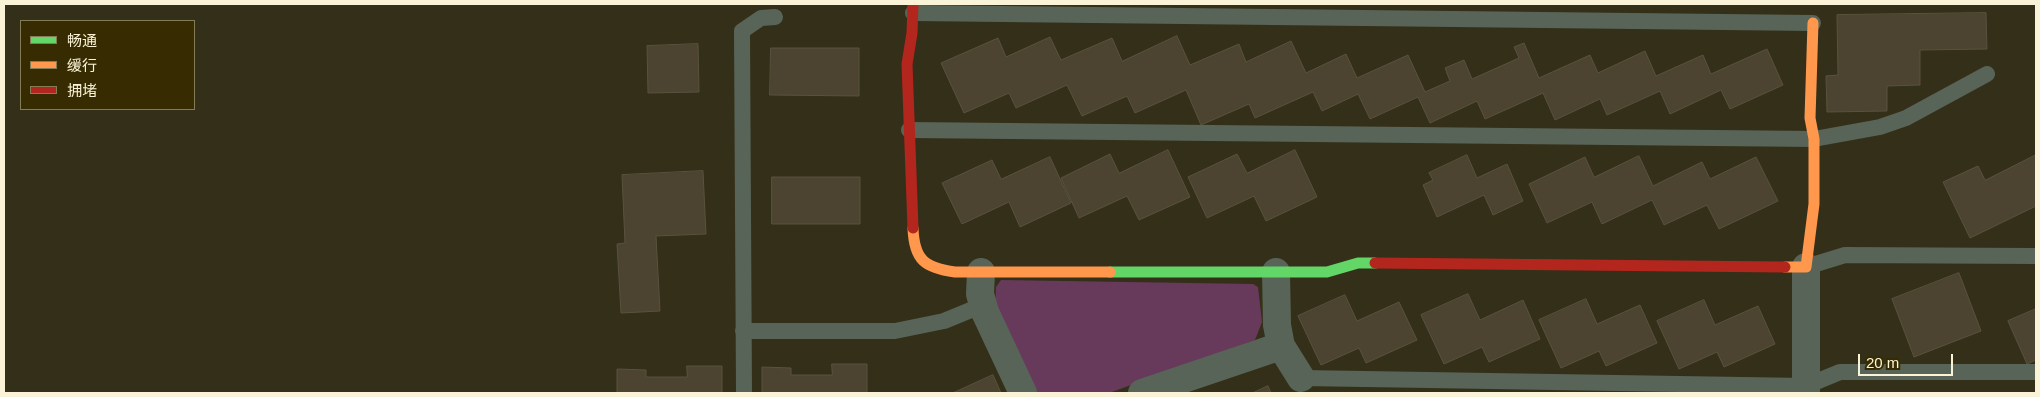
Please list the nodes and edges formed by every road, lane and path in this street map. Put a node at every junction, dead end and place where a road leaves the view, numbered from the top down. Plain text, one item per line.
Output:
1 (913, 9) edge
2 (775, 17) dead end
3 (1813, 23) joint
4 (1987, 74) dead end
5 (910, 130) junction
6 (1814, 139) junction
7 (2036, 256) edge
8 (1806, 267) junction
9 (981, 272) junction
10 (1276, 272) junction
11 (983, 305) junction
12 (744, 331) junction
13 (1281, 346) junction
14 (2036, 372) edge
15 (1301, 378) joint
16 (1806, 390) edge
17 (744, 393) edge
18 (1023, 393) edge
19 (1142, 393) edge

1 - 3 lane
1 - 5 street
2 - 12 lane
3 - 6 street
4 - 6 lane
5 - 6 lane
5 - 9 street
6 - 8 street
7 - 8 lane
8 - 10 street
8 - 16 street
9 - 10 street
9 - 11 street
10 - 13 street
11 - 12 lane
11 - 18 street
12 - 17 lane
13 - 15 street
13 - 19 street
14 - 16 lane
15 - 16 lane

